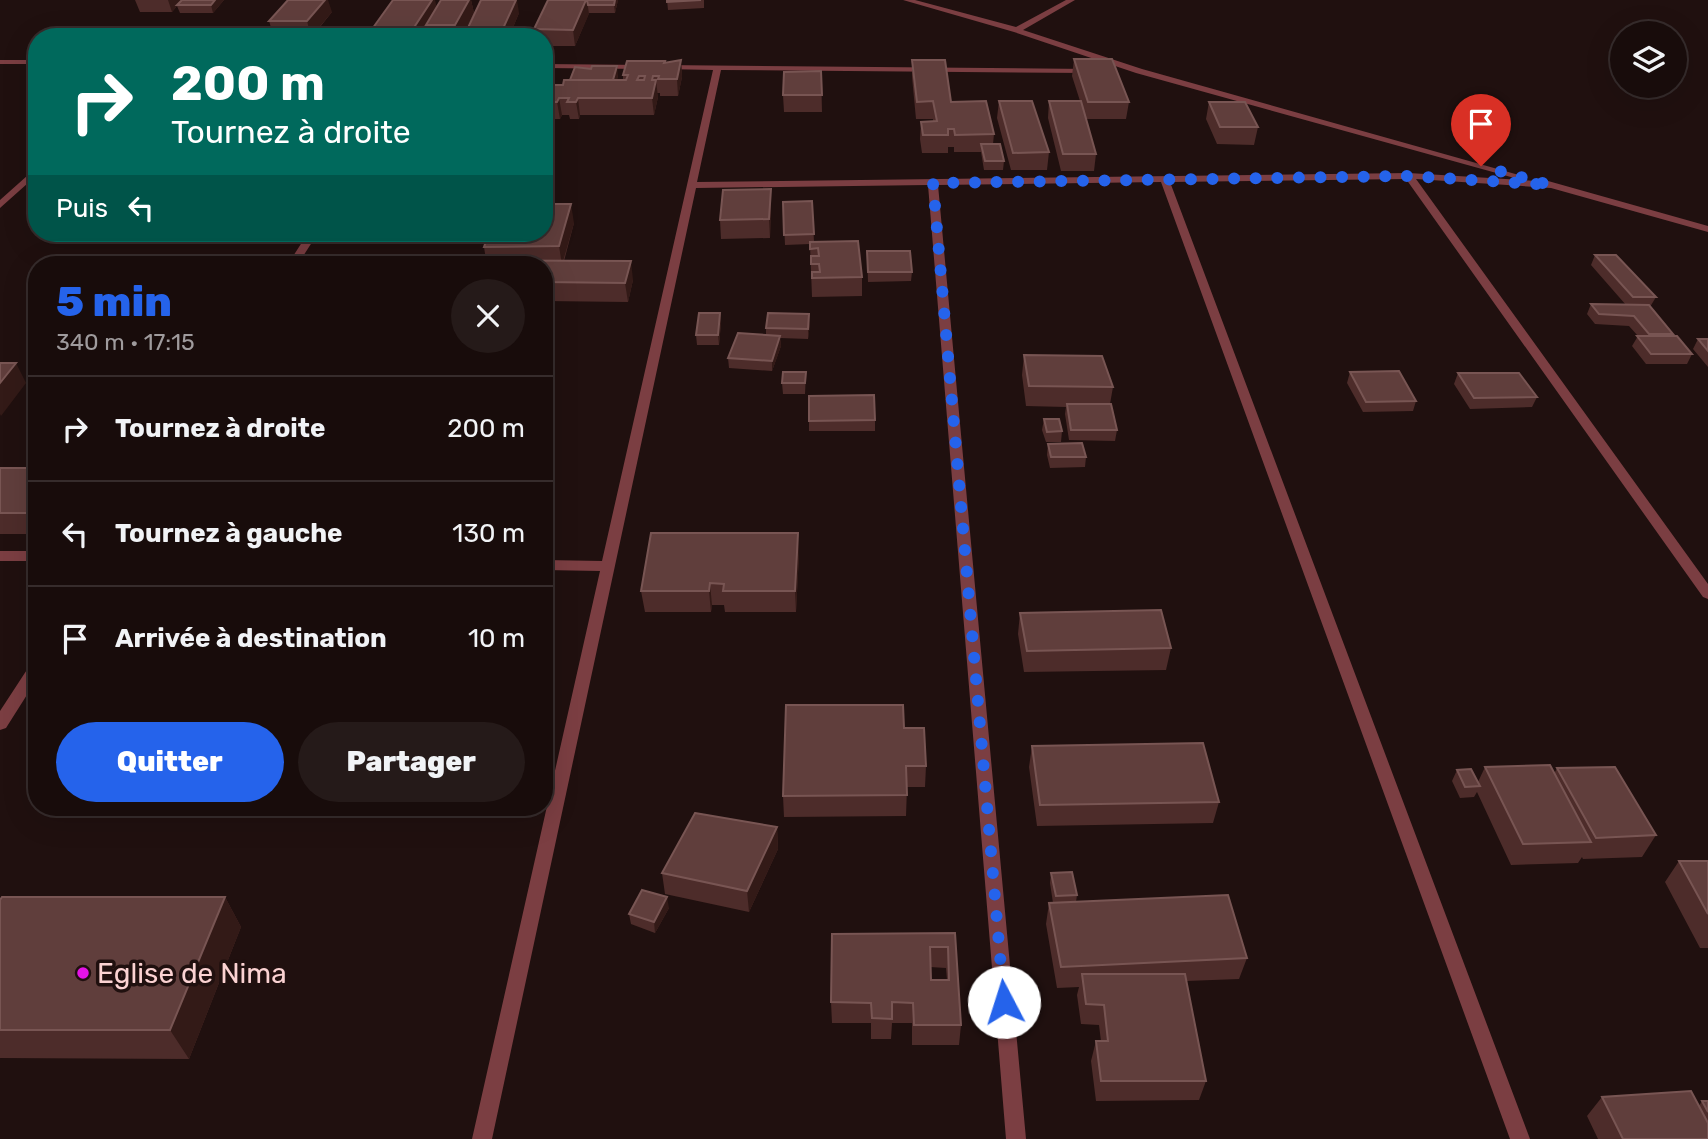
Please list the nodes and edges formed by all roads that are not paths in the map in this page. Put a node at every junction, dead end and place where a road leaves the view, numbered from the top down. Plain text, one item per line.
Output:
1 (907, 0) edge
2 (1071, 0) edge
3 (1017, 30) junction
4 (0, 62) edge
5 (28, 62) edge
6 (553, 66) edge
7 (718, 67) junction
8 (1099, 71) edge
9 (1112, 71) edge
10 (1139, 71) junction
11 (1409, 176) junction
12 (28, 179) edge
13 (1166, 180) junction
14 (933, 183) junction
15 (692, 185) junction
16 (1550, 185) junction
17 (0, 205) edge
18 (1692, 225) junction
19 (1708, 229) edge
20 (1708, 240) edge
21 (0, 556) edge
22 (28, 556) edge
23 (553, 565) edge
24 (608, 566) junction
25 (1708, 594) edge
26 (28, 680) edge
27 (0, 724) edge
28 (482, 1139) edge
29 (1016, 1139) edge
30 (1520, 1139) edge

1 - 3 street
2 - 3 street
3 - 10 street
4 - 5 street
6 - 7 street
7 - 8 street
7 - 15 street
9 - 10 street
10 - 16 street
11 - 13 street
11 - 16 street
11 - 25 street
12 - 17 street
13 - 14 street
13 - 30 street
14 - 15 street
14 - 29 street
15 - 24 street
16 - 18 street
18 - 19 street
18 - 20 street
21 - 22 street
23 - 24 street
24 - 28 street
26 - 27 street

